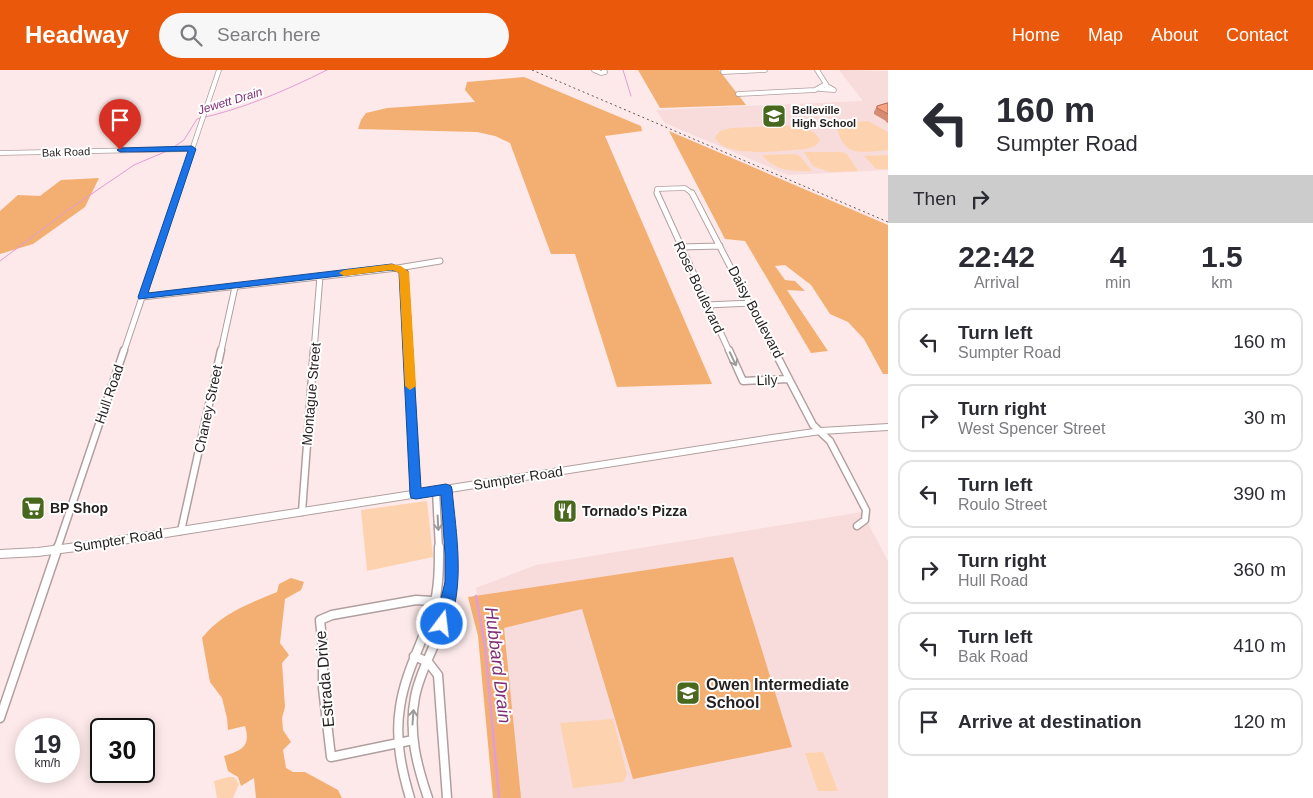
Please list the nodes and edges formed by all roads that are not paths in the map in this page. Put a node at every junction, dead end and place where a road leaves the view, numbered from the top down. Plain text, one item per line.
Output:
1 (218, 70) edge
2 (594, 70) edge
3 (604, 70) edge
4 (760, 70) edge
5 (765, 70) edge
6 (817, 70) edge
7 (723, 72) dead end
8 (771, 72) dead end
9 (738, 94) dead end
10 (192, 149) junction
11 (0, 153) edge
12 (656, 192) joint
13 (720, 246) junction
14 (681, 248) junction
15 (440, 261) dead end
16 (400, 269) junction
17 (320, 276) junction
18 (235, 286) junction
19 (142, 297) junction
20 (751, 302) junction
21 (707, 305) junction
22 (790, 379) junction
23 (743, 381) joint
24 (888, 427) edge
25 (821, 431) junction
26 (446, 489) junction
27 (436, 491) junction
28 (416, 494) junction
29 (302, 512) junction
30 (857, 526) dead end
31 (181, 531) junction
32 (56, 549) junction
33 (0, 554) edge
34 (435, 600) junction
35 (448, 602) junction
36 (414, 656) junction
37 (428, 662) junction
38 (0, 718) edge
39 (413, 740) junction
40 (397, 742) junction
41 (410, 798) edge
42 (428, 798) edge
43 (447, 798) edge

1 - 10 street, Hull Road
2 - 3 street
4 - 5 street
4 - 7 street
4 - 8 street
6 - 9 street
10 - 11 street, Bak Road
10 - 19 street, Hull Road
12 - 13 street, Daisy Boulevard
12 - 14 street, Rose Boulevard
13 - 14 street
13 - 20 street, Daisy Boulevard
14 - 21 street, Rose Boulevard
15 - 16 street
16 - 17 street
16 - 28 street
17 - 18 street
17 - 29 street, Montague Street
18 - 19 street
18 - 31 street, Chaney Street
19 - 32 street, Hull Road
20 - 21 street
20 - 22 street, Daisy Boulevard
21 -> 23 street, Rose Boulevard
22 - 23 street, Lily
22 - 25 street, Daisy Boulevard
24 - 25 street, Sumpter Road
25 - 26 street, Sumpter Road
25 - 30 street, Daisy Boulevard
26 - 27 street, Sumpter Road
26 - 35 street
27 - 28 street, Sumpter Road
27 -> 34 street
28 - 29 street, Sumpter Road
29 - 31 street, Sumpter Road
31 - 32 street, Sumpter Road
32 - 33 street, Sumpter Road
32 - 38 street, Hull Road
34 - 35 street, Estrada Drive
34 - 36 street
34 - 40 street, Estrada Drive
35 - 37 street
36 - 37 street
36 - 40 street
39 -> 37 street
37 - 43 street
39 - 40 street, Estrada Drive
39 - 42 street
40 - 41 street

